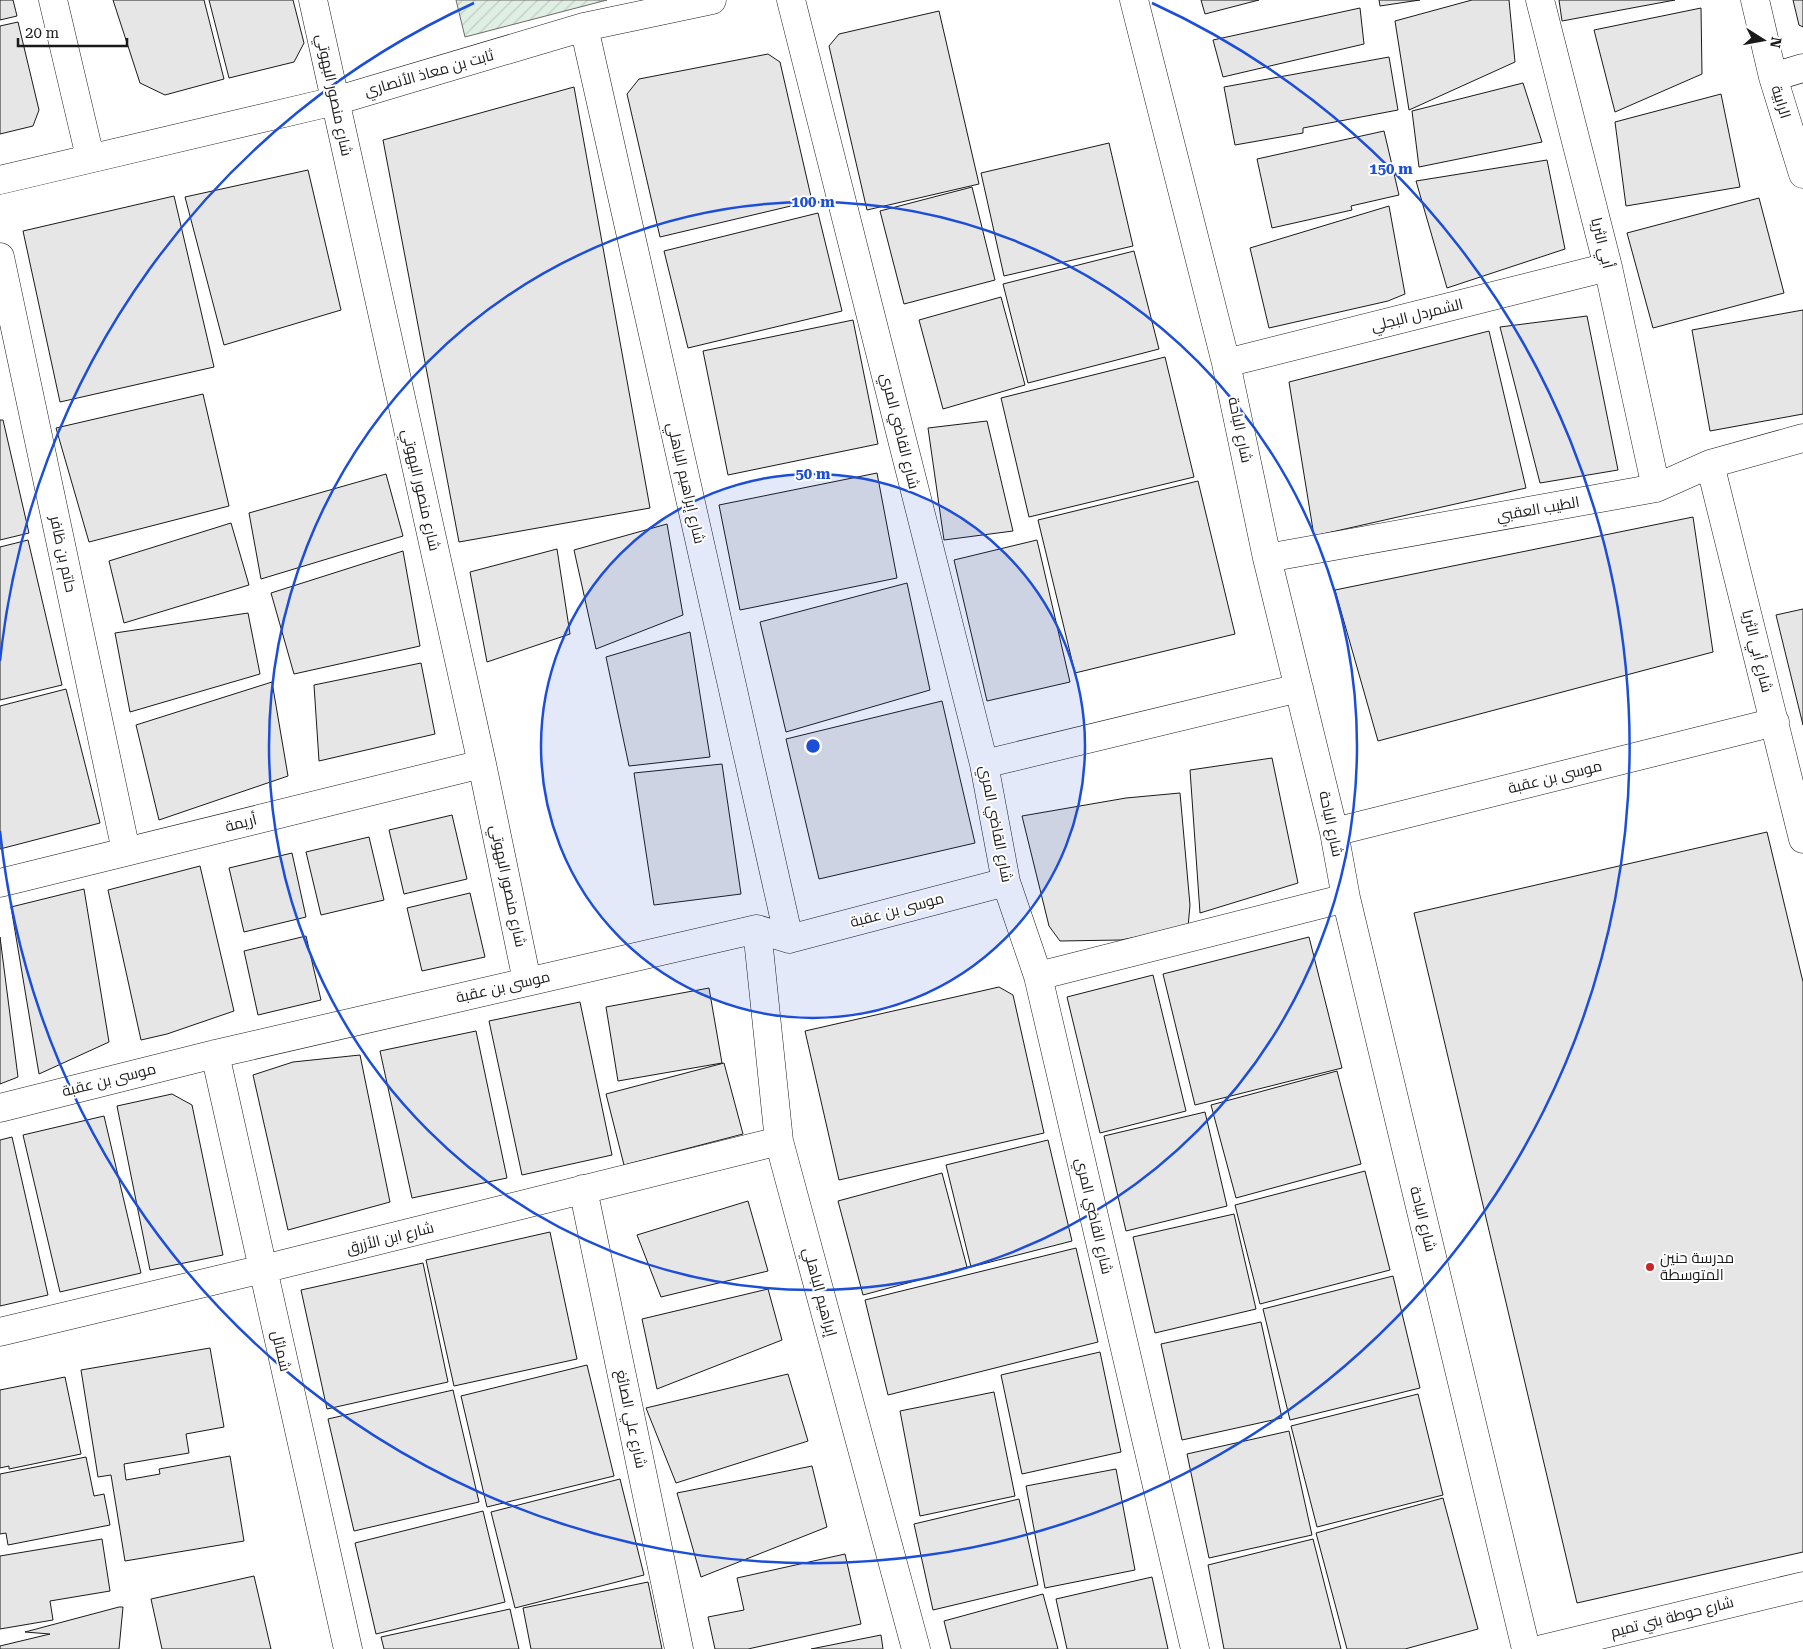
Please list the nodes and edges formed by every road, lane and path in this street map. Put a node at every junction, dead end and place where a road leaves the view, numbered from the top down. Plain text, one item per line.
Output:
1 (53, 0) edge
2 (314, 0) edge
3 (712, 0) edge
4 (791, 0) edge
5 (1134, 0) edge
6 (1540, 0) edge
7 (1755, 0) edge
8 (584, 27) junction
9 (1803, 68) edge
10 (1773, 77) junction
11 (335, 101) junction
12 (90, 157) junction
13 (1803, 174) edge
14 (0, 180) edge
15 (0, 257) edge
16 (1608, 268) junction
17 (1226, 362) junction
18 (1803, 438) edge
19 (1710, 464) junction
20 (1656, 488) junction
21 (1267, 558) junction
22 (1299, 688) junction
23 (1775, 722) junction
24 (482, 764) junction
25 (984, 764) junction
26 (1334, 832) junction
27 (1803, 839) edge
28 (126, 851) junction
29 (1006, 882) junction
30 (0, 883) edge
31 (1346, 898) junction
32 (757, 929) junction
33 (789, 939) junction
34 (1038, 976) junction
35 (527, 981) junction
36 (214, 1054) junction
37 (0, 1108) edge
38 (780, 1141) junction
39 (583, 1190) junction
40 (263, 1269) junction
41 (0, 1332) edge
42 (1803, 1586) edge
43 (348, 1649) edge
44 (679, 1649) edge
45 (916, 1649) edge
46 (1195, 1649) edge
47 (1526, 1649) edge
48 (1542, 1649) edge

1 - 12 street
2 - 11 street, شارع منصور البهوتي
3 - 8 street, ثابت بن معاذ الأنصاري
4 - 25 street, شارع القاضي المري
5 - 17 street, شارع الباحة
6 - 16 street, أبي الثريا
7 - 10 street, الرابية
8 - 11 street, ثابت بن معاذ الأنصاري
8 - 33 street, شارع إبراهيم الباهلي
9 - 10 street
10 - 13 street, الرابية
11 - 12 street, ثابت بن معاذ الأنصاري
11 - 24 street, شارع منصور البهوتي
12 - 14 street, ثابت بن معاذ الأنصاري
15 - 28 street, حاتم بن ظافر
16 - 17 street, الشمردل البجلي
16 - 20 street, أبي الثريا
17 - 21 street, شارع الباحة
18 - 19 street, الطيب العقبي
19 - 20 street, الطيب العقبي
19 - 23 street, شارع أبي الثريا
20 - 21 street, الطيب العقبي
21 - 22 street, شارع الباحة
22 - 25 street
22 - 26 street, شارع الباحة
23 - 26 street, موسى بن عقبة
23 - 27 street, شارع أبي الثريا
24 - 28 street, أريمة
24 - 35 street, شارع منصور البهوتي
25 - 29 street, شارع القاضي المري
26 - 31 street, شارع الباحة
28 - 30 street, أريمة
29 - 33 street, موسى بن عقبة
29 - 34 street, شارع القاضي المري
31 - 34 street
31 - 47 street, شارع الباحة
32 - 33 street
32 - 35 street, موسى بن عقبة
32 - 38 street, إبراهيم الباهلي
34 - 46 street, شارع القاضي المري
35 - 36 street, موسى بن عقبة
36 - 37 street, موسى بن عقبة
36 - 40 street, شمائل
38 - 39 street, شارع ابن الأزرق
38 - 45 street, إبراهيم الباهلي
39 - 40 street, شارع ابن الأزرق
39 - 44 street, شارع علي الصائغ
40 - 41 street, شارع ابن الأزرق
40 - 43 street, شمائل
42 - 48 street, شارع حوطة بني تميم

